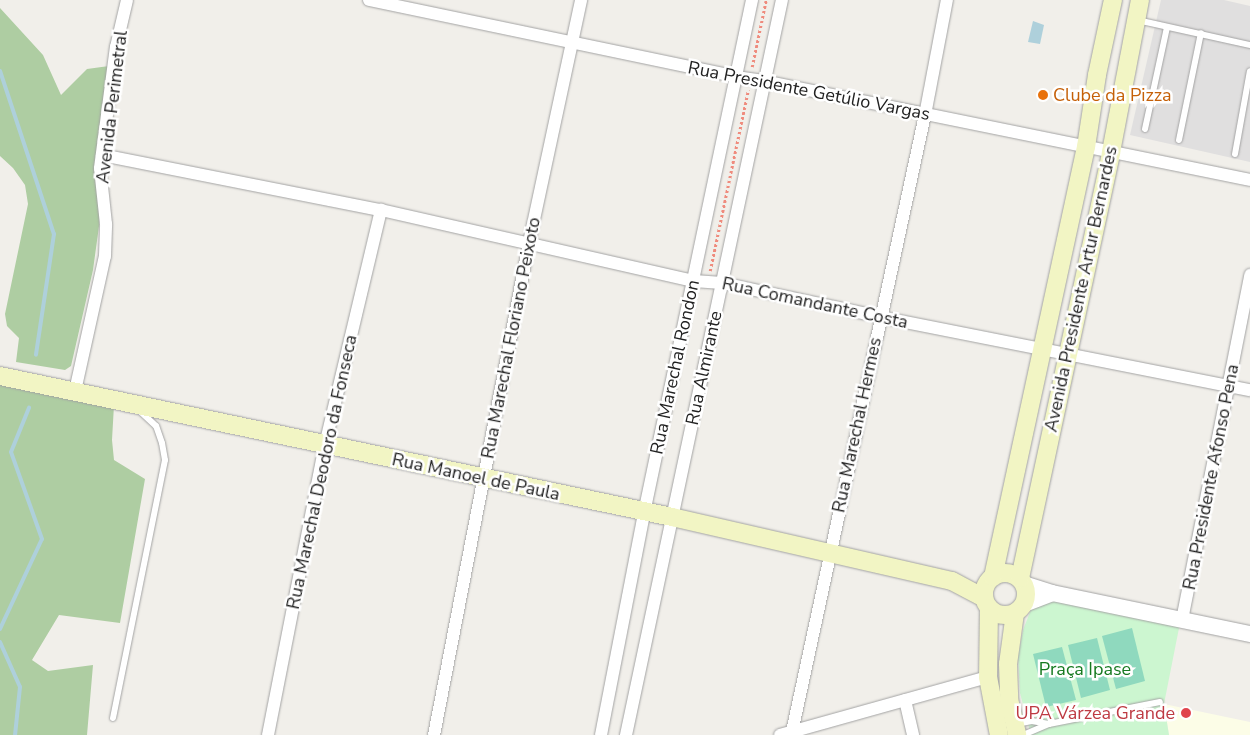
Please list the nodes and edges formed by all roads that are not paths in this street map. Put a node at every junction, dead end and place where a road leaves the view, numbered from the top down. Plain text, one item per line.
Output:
1 (127, 0) edge
2 (369, 0) edge
3 (581, 0) edge
4 (752, 0) edge
5 (782, 0) edge
6 (947, 0) edge
7 (1112, 0) edge
8 (1140, 0) edge
9 (417, 5) edge
10 (1136, 20) junction
11 (1167, 27) junction
12 (1201, 33) junction
13 (572, 43) junction
14 (1250, 45) edge
15 (1250, 71) edge
16 (736, 77) junction
17 (764, 81) junction
18 (925, 115) junction
19 (1145, 129) dead end
20 (1179, 140) dead end
21 (1086, 147) junction
22 (1111, 152) junction
23 (1236, 154) dead end
24 (102, 155) junction
25 (1250, 180) edge
26 (381, 210) junction
27 (529, 243) junction
28 (1250, 275) edge
29 (694, 281) junction
30 (722, 283) junction
31 (880, 316) junction
32 (1044, 348) junction
33 (1068, 354) junction
34 (0, 376) edge
35 (1228, 385) junction
36 (1250, 390) edge
37 (75, 391) junction
38 (134, 405) junction
39 (325, 445) junction
40 (483, 479) junction
41 (644, 513) junction
42 (672, 517) junction
43 (830, 553) junction
44 (1022, 581) junction
45 (989, 591) junction
46 (1052, 593) junction
47 (1020, 609) junction
48 (1182, 620) junction
49 (1250, 634) edge
50 (988, 677) junction
51 (905, 700) junction
52 (1160, 702) dead end
53 (113, 718) dead end
54 (1049, 724) junction
55 (1018, 731) edge
56 (788, 734) edge
57 (268, 735) edge
58 (434, 735) edge
59 (601, 735) edge
60 (626, 735) edge
61 (913, 735) edge
62 (999, 735) edge

1 - 24 street, Avenida Perimetral
2 - 9 street, Rua Presidente Getúlio Vargas
3 - 13 street, Rua Marechal Floriano Peixoto
4 - 16 street, Rua Marechal Rondon
5 - 17 street, Rua Almirante
6 - 18 street, Rua Marechal Hermes
7 - 21 main road, Avenida Presidente Artur Bernardes
8 - 10 main road, Avenida Presidente Artur Bernardes
9 - 13 street, Rua Presidente Getúlio Vargas
10 - 11 lane
10 - 22 main road, Avenida Presidente Artur Bernardes
11 - 12 lane
11 - 19 lane
12 - 14 lane
12 - 20 lane
13 - 16 street, Rua Presidente Getúlio Vargas
13 - 27 street, Rua Marechal Floriano Peixoto
15 - 23 lane
16 - 17 street, Rua Presidente Getúlio Vargas
16 - 29 street, Rua Marechal Rondon
17 - 18 street, Rua Presidente Getúlio Vargas
17 - 30 street, Rua Almirante
18 - 21 street, Rua Presidente Getúlio Vargas
18 - 31 street, Rua Marechal Hermes
21 - 22 street, Rua Presidente Getúlio Vargas
21 - 32 main road, Avenida Presidente Artur Bernardes
22 - 25 street, Rua Presidente Getúlio Vargas
22 - 33 main road, Avenida Presidente Artur Bernardes
24 - 26 street, Rua Comandante Costa
24 - 37 street, Avenida Perimetral
26 - 27 street, Rua Comandante Costa
26 - 39 street, Rua Marechal Deodoro da Fonseca
27 - 29 street, Rua Comandante Costa
27 - 40 street, Rua Marechal Floriano Peixoto
28 - 35 street, Rua Presidente Afonso Pena
29 - 30 street, Rua Comandante Costa
29 - 41 street, Rua Marechal Rondon
30 - 31 street, Rua Comandante Costa
30 - 42 street, Rua Almirante
31 - 32 street, Rua Comandante Costa
31 - 43 street, Rua Marechal Hermes
32 - 33 street, Rua Comandante Costa
32 - 45 main road, Avenida Presidente Artur Bernardes
33 - 35 street, Rua Comandante Costa
33 - 44 main road, Avenida Presidente Artur Bernardes
34 - 37 main road, Rua Manoel de Paula
35 - 36 street, Rua Comandante Costa
35 - 48 street, Rua Presidente Afonso Pena
37 - 38 main road, Rua Manoel de Paula
38 - 39 main road, Rua Manoel de Paula
38 - 53 lane
39 - 40 main road, Rua Manoel de Paula
39 - 57 street, Rua Marechal Deodoro da Fonseca
40 - 41 main road, Rua Manoel de Paula
40 - 58 street, Rua Marechal Floriano Peixoto
41 - 42 main road, Rua Manoel de Paula
41 - 59 street, Rua Marechal Rondon
42 - 43 main road, Rua Manoel de Paula
42 - 60 street, Rua Almirante
43 - 45 main road, Rua Manoel de Paula
43 - 56 street, Rua Marechal Hermes
44 - 45 main road
44 - 46 street
44 - 47 main road
45 - 47 main road
45 - 50 main road, Avenida Presidente Artur Bernardes
46 - 47 street
46 - 48 street
47 - 55 main road
48 - 49 street
50 - 51 street
50 - 62 main road, Avenida Presidente Artur Bernardes
51 - 56 street
51 - 61 street
52 - 54 lane
54 - 55 lane
54 - 55 lane

